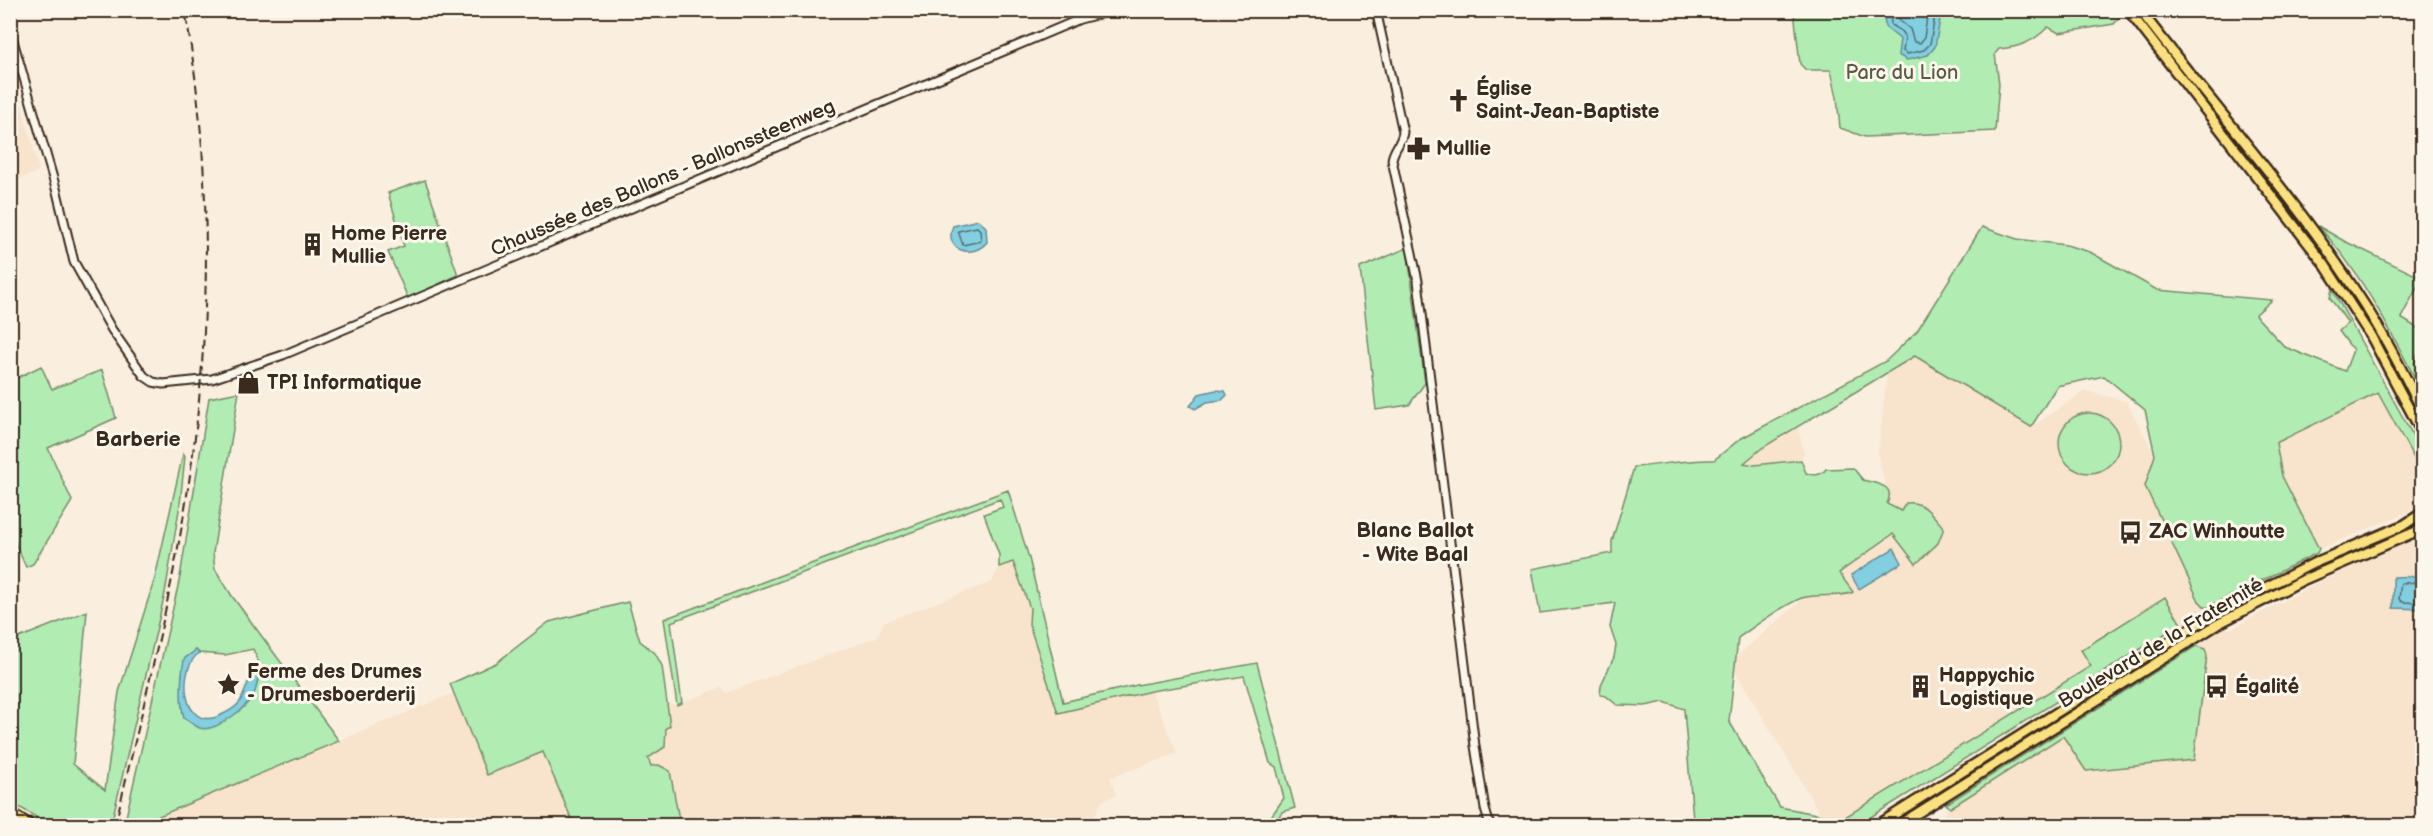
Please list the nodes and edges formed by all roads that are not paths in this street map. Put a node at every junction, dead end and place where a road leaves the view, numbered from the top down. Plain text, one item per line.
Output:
1 (1127, 10) edge
2 (1376, 10) edge
3 (2128, 10) edge
4 (2140, 10) edge
5 (10, 30) edge
6 (2422, 410) edge
7 (2422, 433) edge
8 (2422, 513) edge
9 (2422, 529) edge
10 (10, 813) edge
11 (31, 825) edge
12 (1490, 825) edge
13 (1876, 825) edge
14 (1898, 825) edge

1 - 5 street, Chaussée des Ballons - Ballonssteenweg
2 - 12 street
3 - 7 main road
4 - 6 main road
8 - 13 main road, Boulevard de la Fraternité
9 - 14 main road, Boulevard de la Fraternité
10 - 11 highway

